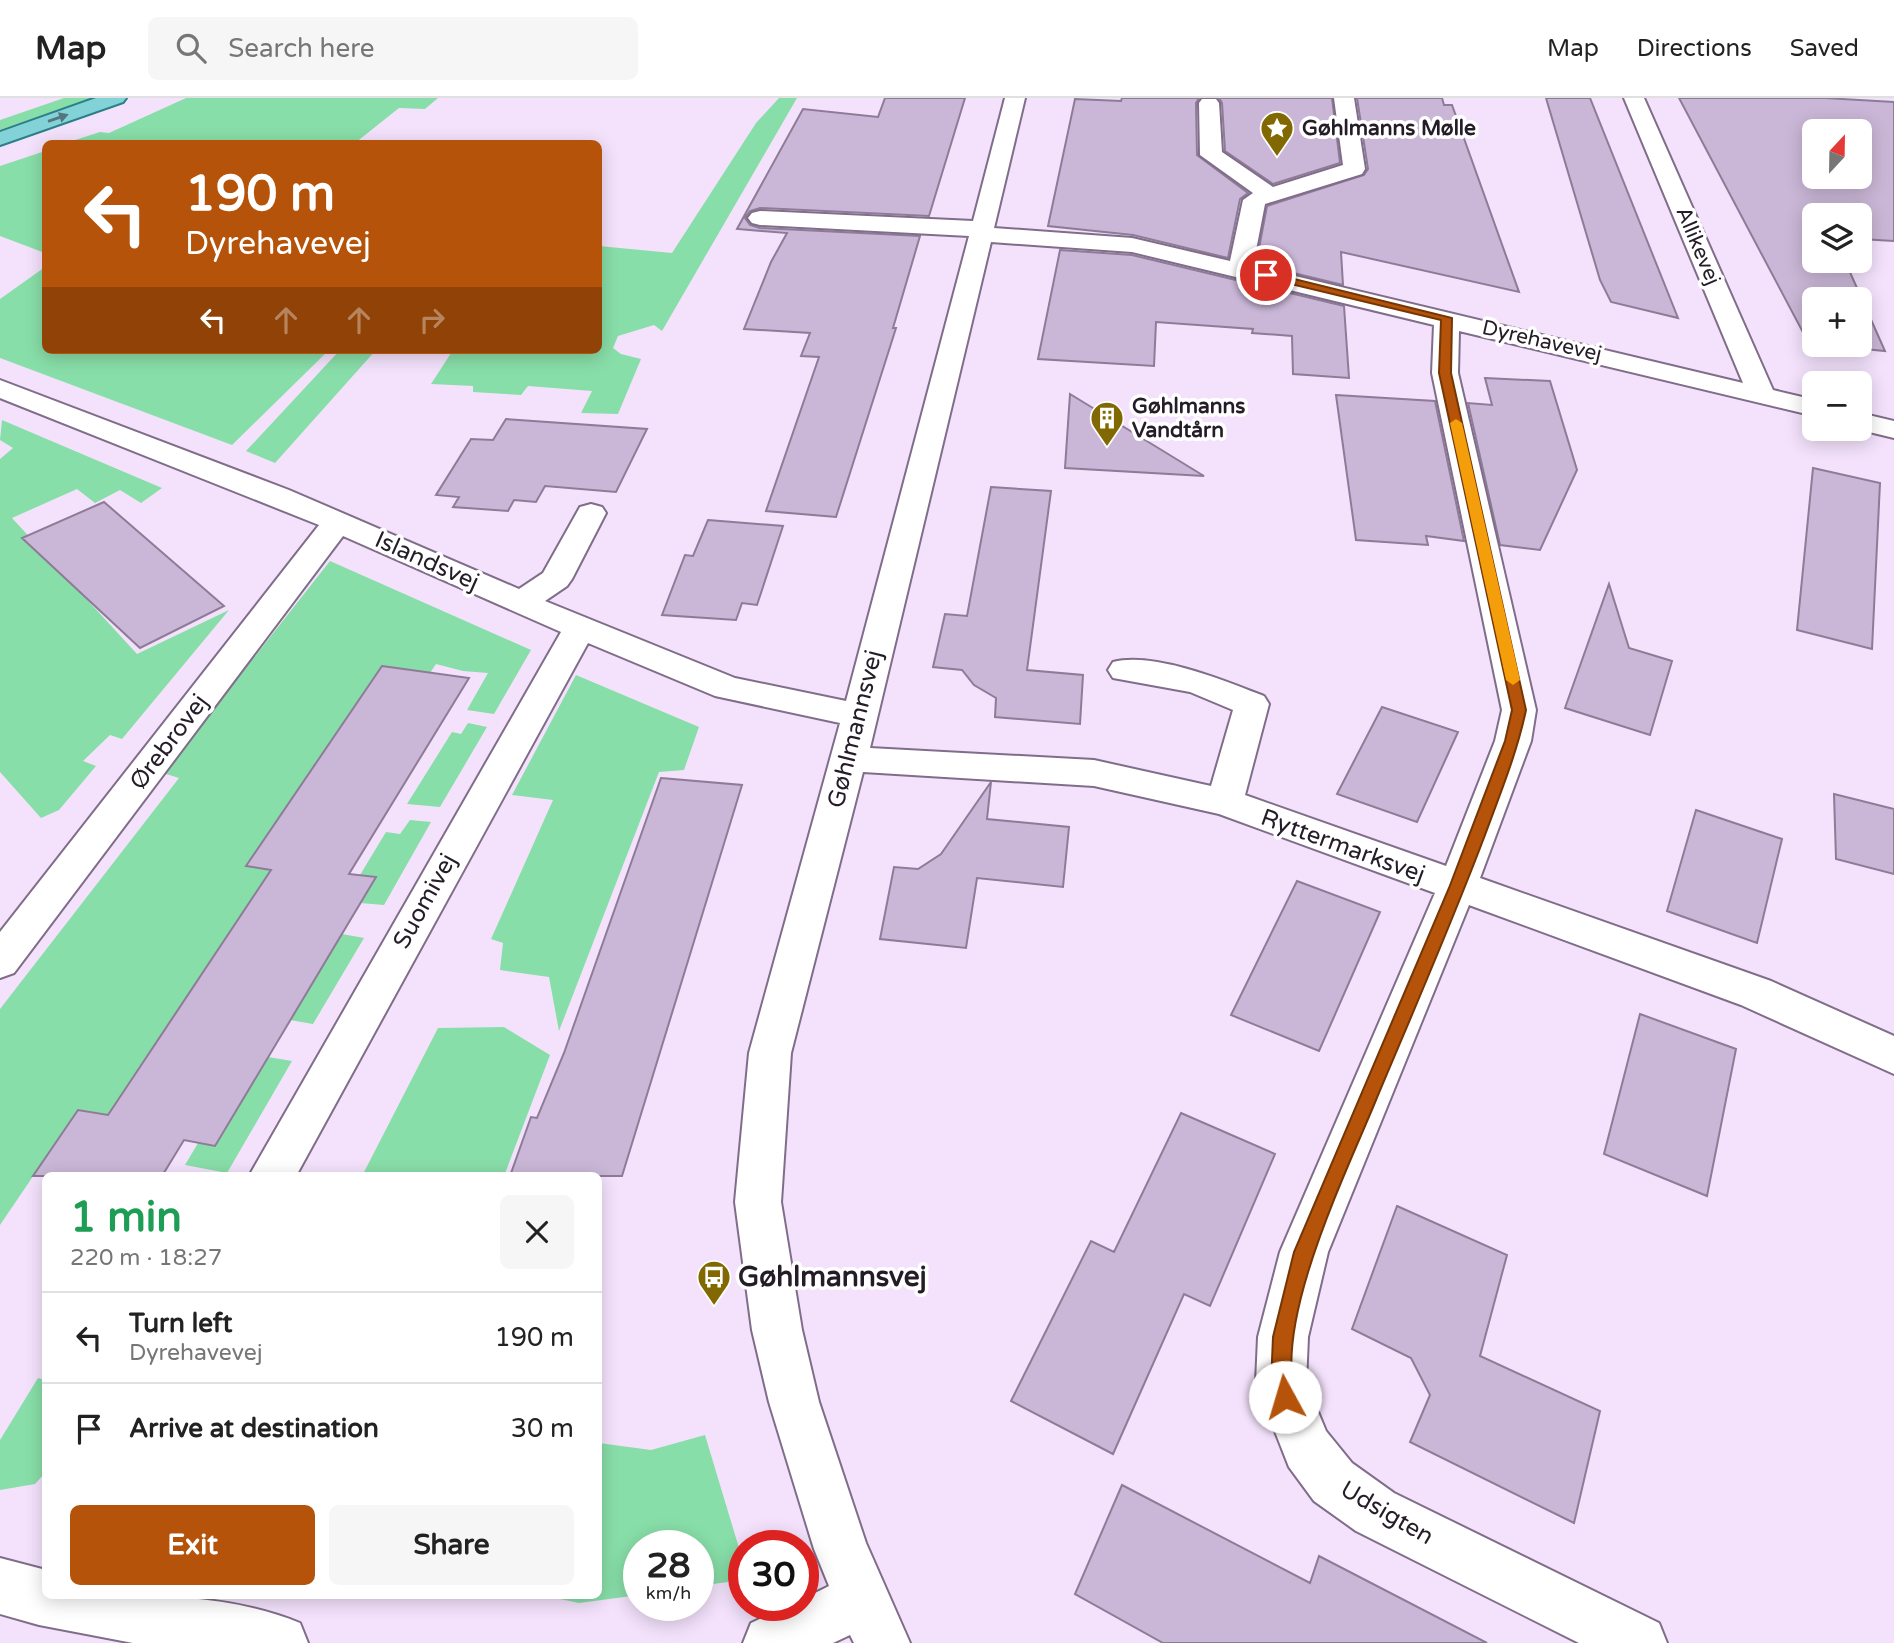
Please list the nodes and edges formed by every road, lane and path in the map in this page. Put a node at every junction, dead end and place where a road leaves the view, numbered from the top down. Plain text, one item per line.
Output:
1 (116, 98) edge
2 (1015, 98) edge
3 (1344, 98) edge
4 (1634, 98) edge
5 (1209, 103) dead end
6 (0, 139) edge
7 (1269, 194) junction
8 (760, 218) dead end
9 (980, 231) junction
10 (1240, 269) junction
11 (1447, 318) junction
12 (0, 388) edge
13 (1761, 394) junction
14 (1802, 405) edge
15 (1872, 424) edge
16 (1894, 430) edge
17 (591, 513) dead end
18 (338, 521) junction
19 (521, 602) junction
20 (580, 628) junction
21 (1125, 670) dead end
22 (858, 715) junction
23 (849, 759) junction
24 (1225, 802) junction
25 (1457, 888) junction
26 (0, 962) edge
27 (1894, 1056) edge
28 (274, 1172) edge
29 (56, 1599) edge
30 (872, 1622) edge
31 (143, 1630) edge
32 (280, 1643) edge
33 (771, 1643) edge
34 (1639, 1643) edge

6 -> 1 main road
2 - 9 street, Gøhlmannsvej
3 - 7 street
4 - 13 street, Allikevej
5 - 7 street
7 - 10 street
8 - 9 street, Dyrehavevej
9 - 10 street, Dyrehavevej
9 - 22 street, Gøhlmannsvej
10 - 11 street, Dyrehavevej
11 - 13 street, Dyrehavevej
11 - 25 street, Udsigten
12 - 18 street, Islandsvej
13 - 14 street, Dyrehavevej
15 - 16 street
17 - 19 street
18 - 19 street, Islandsvej
18 - 26 street, Ørebrovej
19 - 20 street, Islandsvej
20 - 22 street, Islandsvej
20 - 28 street, Suomivej
21 - 24 street
22 - 23 street, Gøhlmannsvej
23 - 24 street, Ryttermarksvej
23 - 30 street, Gøhlmannsvej
24 - 25 street, Ryttermarksvej
25 - 27 street, Ryttermarksvej
25 - 34 street, Udsigten
29 - 31 street
30 - 33 street
31 - 32 street

